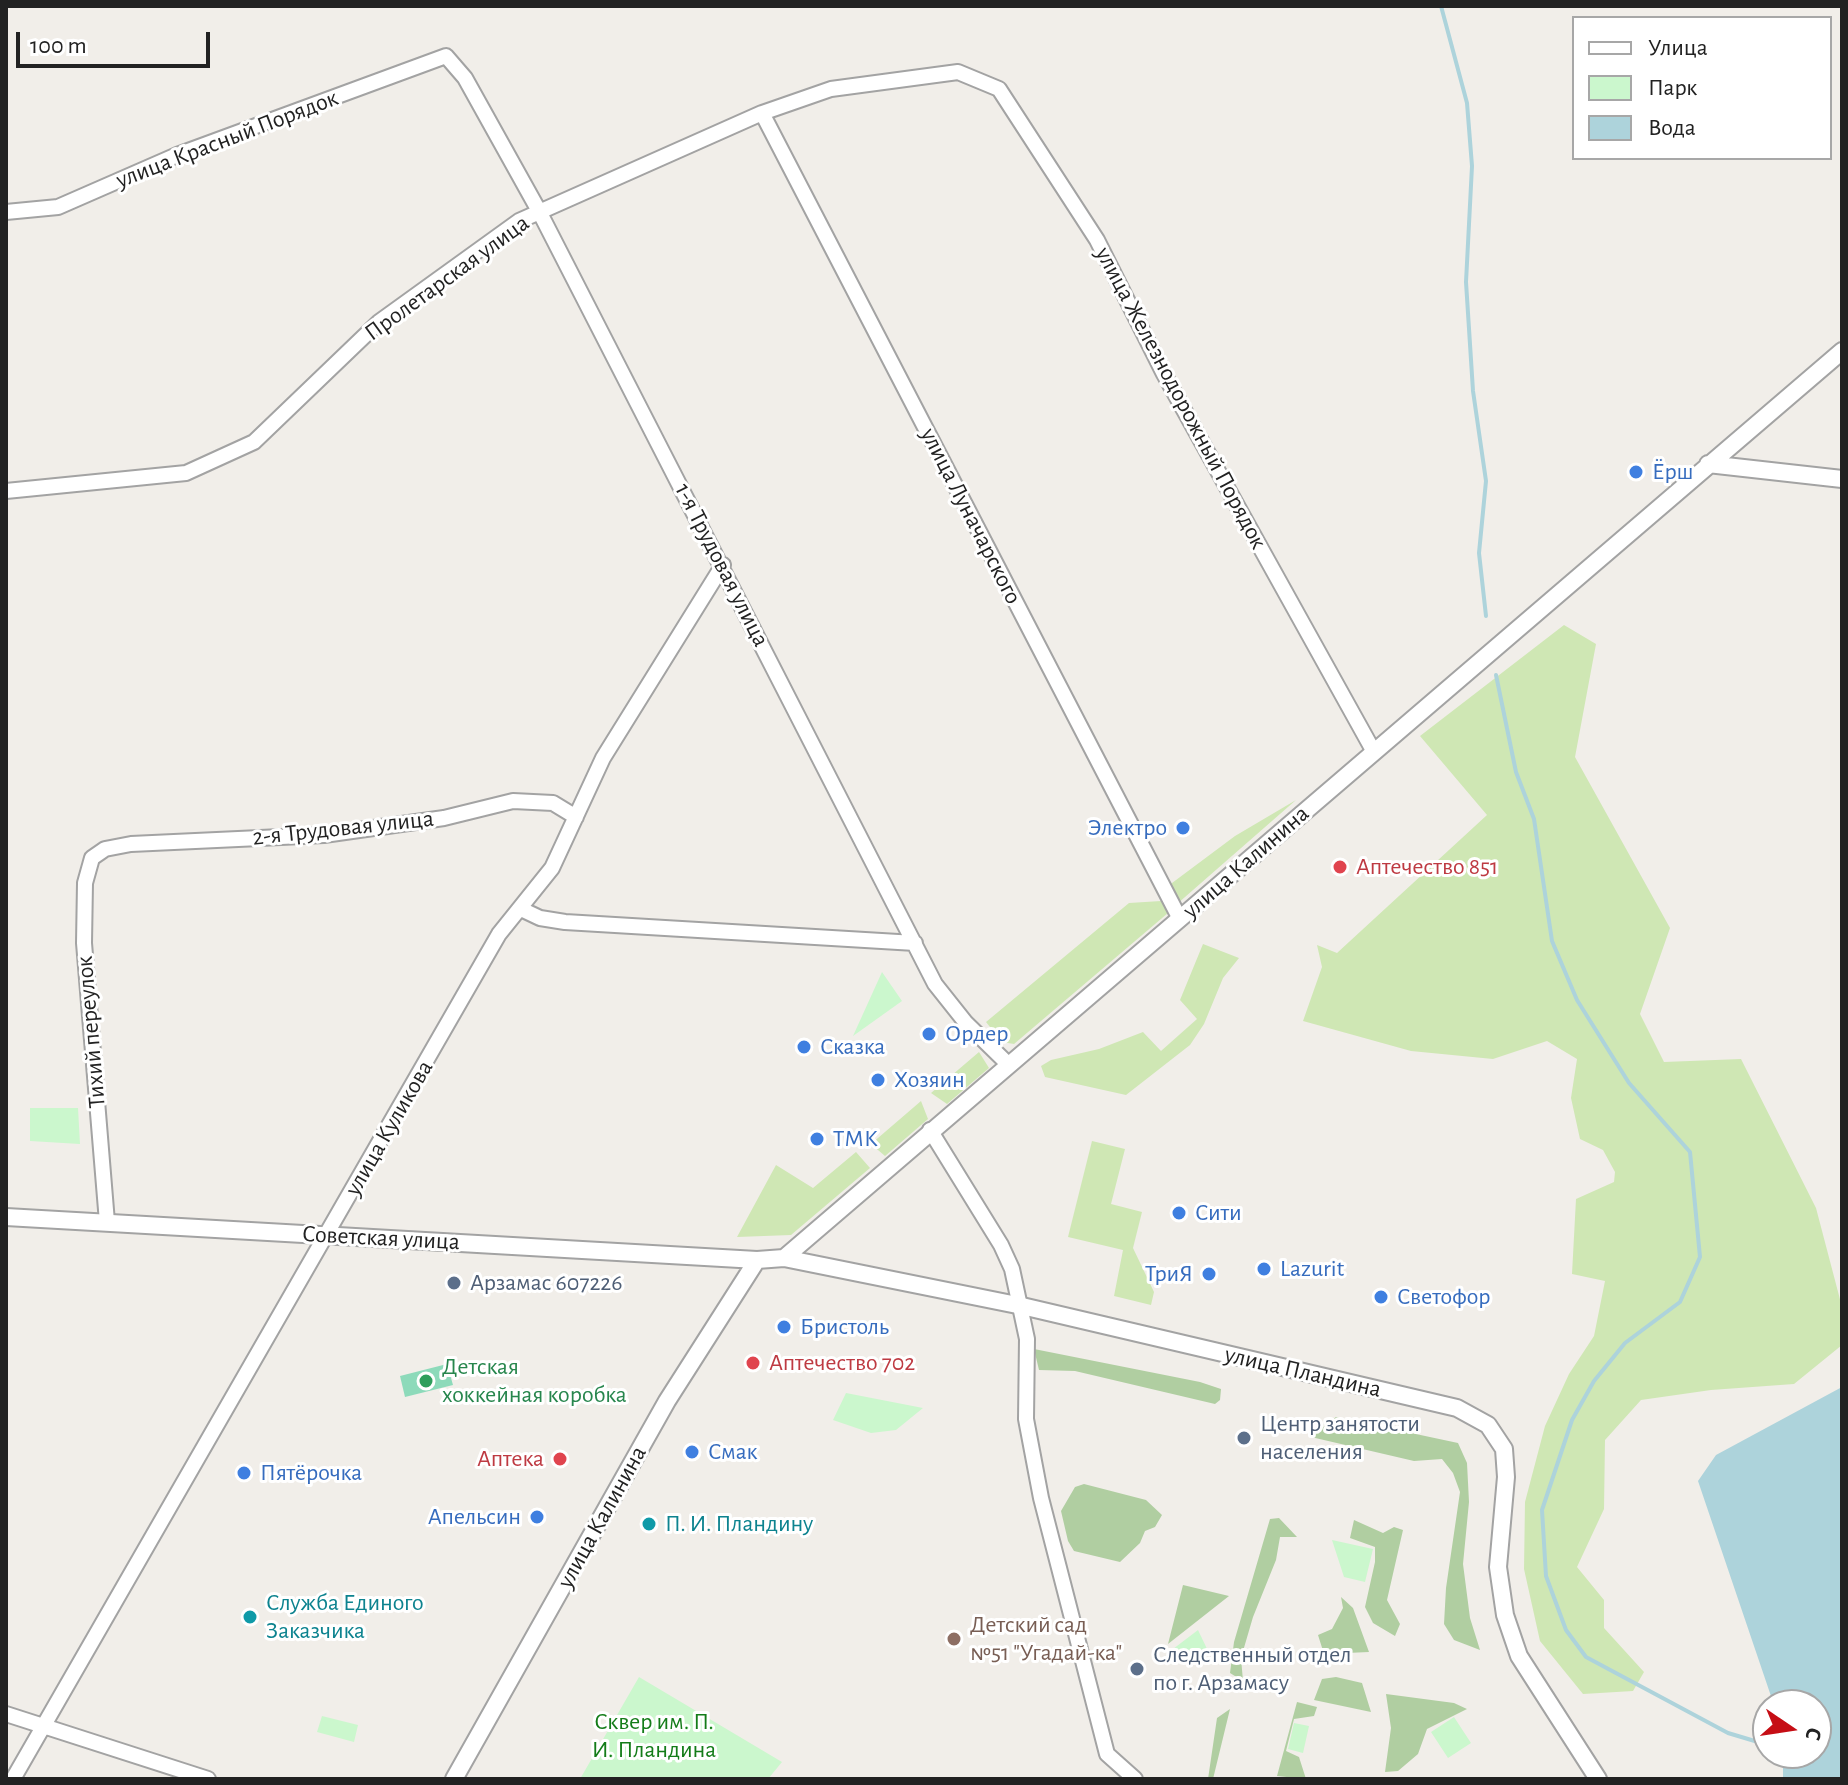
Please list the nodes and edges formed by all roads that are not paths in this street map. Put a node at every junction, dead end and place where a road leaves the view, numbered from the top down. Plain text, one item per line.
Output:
1 (446, 56) joint
2 (958, 72) joint
3 (762, 113) junction
4 (539, 211) junction
5 (6, 212) edge
6 (1842, 351) edge
7 (1708, 464) junction
8 (1842, 479) edge
9 (6, 491) edge
10 (723, 565) junction
11 (1374, 752) junction
12 (576, 817) junction
13 (105, 849) joint
14 (521, 909) junction
15 (1180, 919) junction
16 (915, 943) junction
17 (1009, 1065) junction
18 (930, 1130) junction
19 (6, 1217) edge
20 (107, 1222) junction
21 (328, 1235) junction
22 (784, 1258) junction
23 (757, 1260) junction
24 (1022, 1306) junction
25 (6, 1714) edge
26 (45, 1727) junction
27 (13, 1779) edge
28 (208, 1779) edge
29 (454, 1779) edge
30 (1135, 1779) edge
31 (1598, 1779) edge

1 - 4 street, 1-я Трудовая улица
1 - 5 street, улица Красный Порядок
2 - 3 street, Пролетарская улица
2 - 11 street, улица Железнодорожный Порядок
3 - 4 street, Пролетарская улица
3 - 15 street, улица Луначарского
4 - 9 street, Пролетарская улица
4 - 10 street, 1-я Трудовая улица
6 - 7 street, улица Калинина
7 - 8 street
7 - 11 street, улица Калинина
10 - 12 street, улица Куликова
10 - 16 street, 1-я Трудовая улица
11 - 15 street, улица Калинина
12 - 13 street, 2-я Трудовая улица
12 - 14 street, улица Куликова
13 - 20 street, Тихий переулок
14 - 16 street
14 - 21 street, улица Куликова
15 - 17 street, улица Калинина
16 - 17 street, 1-я Трудовая улица
17 - 18 street, улица Калинина
18 - 22 street, улица Калинина
18 - 24 street
19 - 20 street, Советская улица
20 - 21 street, Советская улица
21 - 23 street, Советская улица
21 - 26 street, улица Куликова
22 - 23 street, Советская улица
22 - 24 street, улица Пландина
23 - 29 street, улица Калинина
24 - 30 street
24 - 31 street, улица Пландина
25 - 26 street
26 - 27 street, улица Куликова
26 - 28 street

